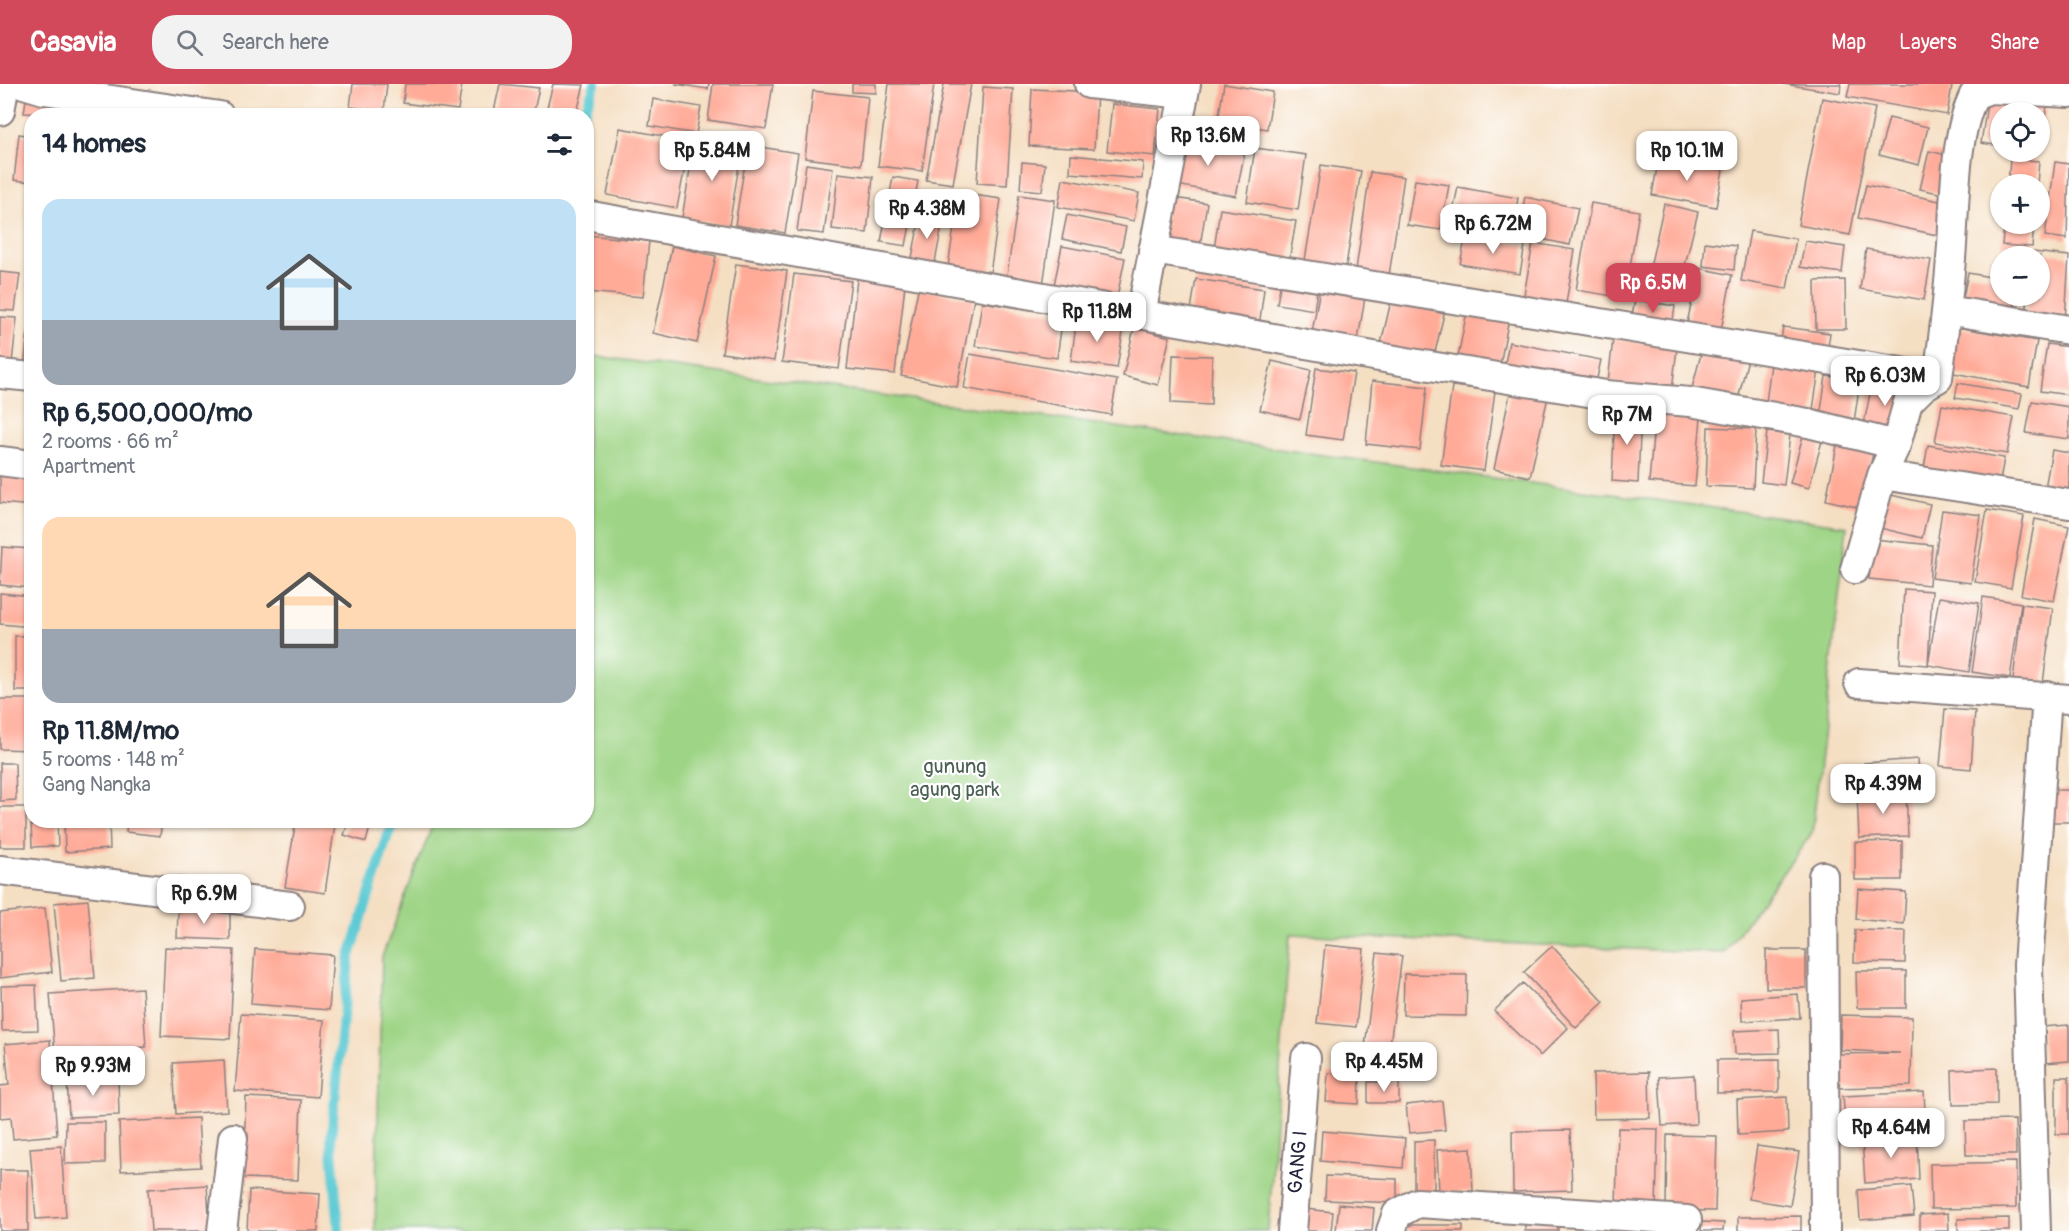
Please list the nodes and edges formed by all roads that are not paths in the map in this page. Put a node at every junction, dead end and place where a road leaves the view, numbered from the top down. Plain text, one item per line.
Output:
1 (5, 84) edge
2 (1089, 84) edge
3 (38, 86) edge
4 (1185, 89) edge
5 (2069, 93) edge
6 (171, 108) edge
7 (0, 111) edge
8 (594, 216) edge
9 (1154, 250) junction
10 (1947, 310) junction
11 (1141, 314) junction
12 (2069, 330) edge
13 (0, 374) edge
14 (24, 376) edge
15 (1938, 378) junction
16 (1896, 445) junction
17 (0, 461) edge
18 (24, 464) edge
19 (1881, 476) junction
20 (2069, 504) edge
21 (1855, 569) dead end
22 (1859, 683) dead end
23 (2058, 697) edge
24 (0, 870) edge
25 (1823, 876) dead end
26 (290, 906) dead end
27 (1306, 1058) dead end
28 (233, 1138) dead end
29 (1686, 1220) dead end
30 (222, 1231) edge
31 (1292, 1231) edge
32 (1391, 1231) edge
33 (1825, 1231) edge
34 (2036, 1231) edge

1 - 7 street
2 - 4 street
3 - 6 street
4 - 9 street
5 - 10 street
8 - 11 street
9 - 11 street
9 - 15 street
10 - 12 street
10 - 15 street
11 - 16 street
13 - 14 street
15 - 16 street
16 - 19 street
17 - 18 street
19 - 20 street
19 - 21 street
22 - 23 street
23 - 34 street
24 - 26 street
25 - 33 street
27 - 31 street, GANG I
28 - 30 street
29 - 32 street

